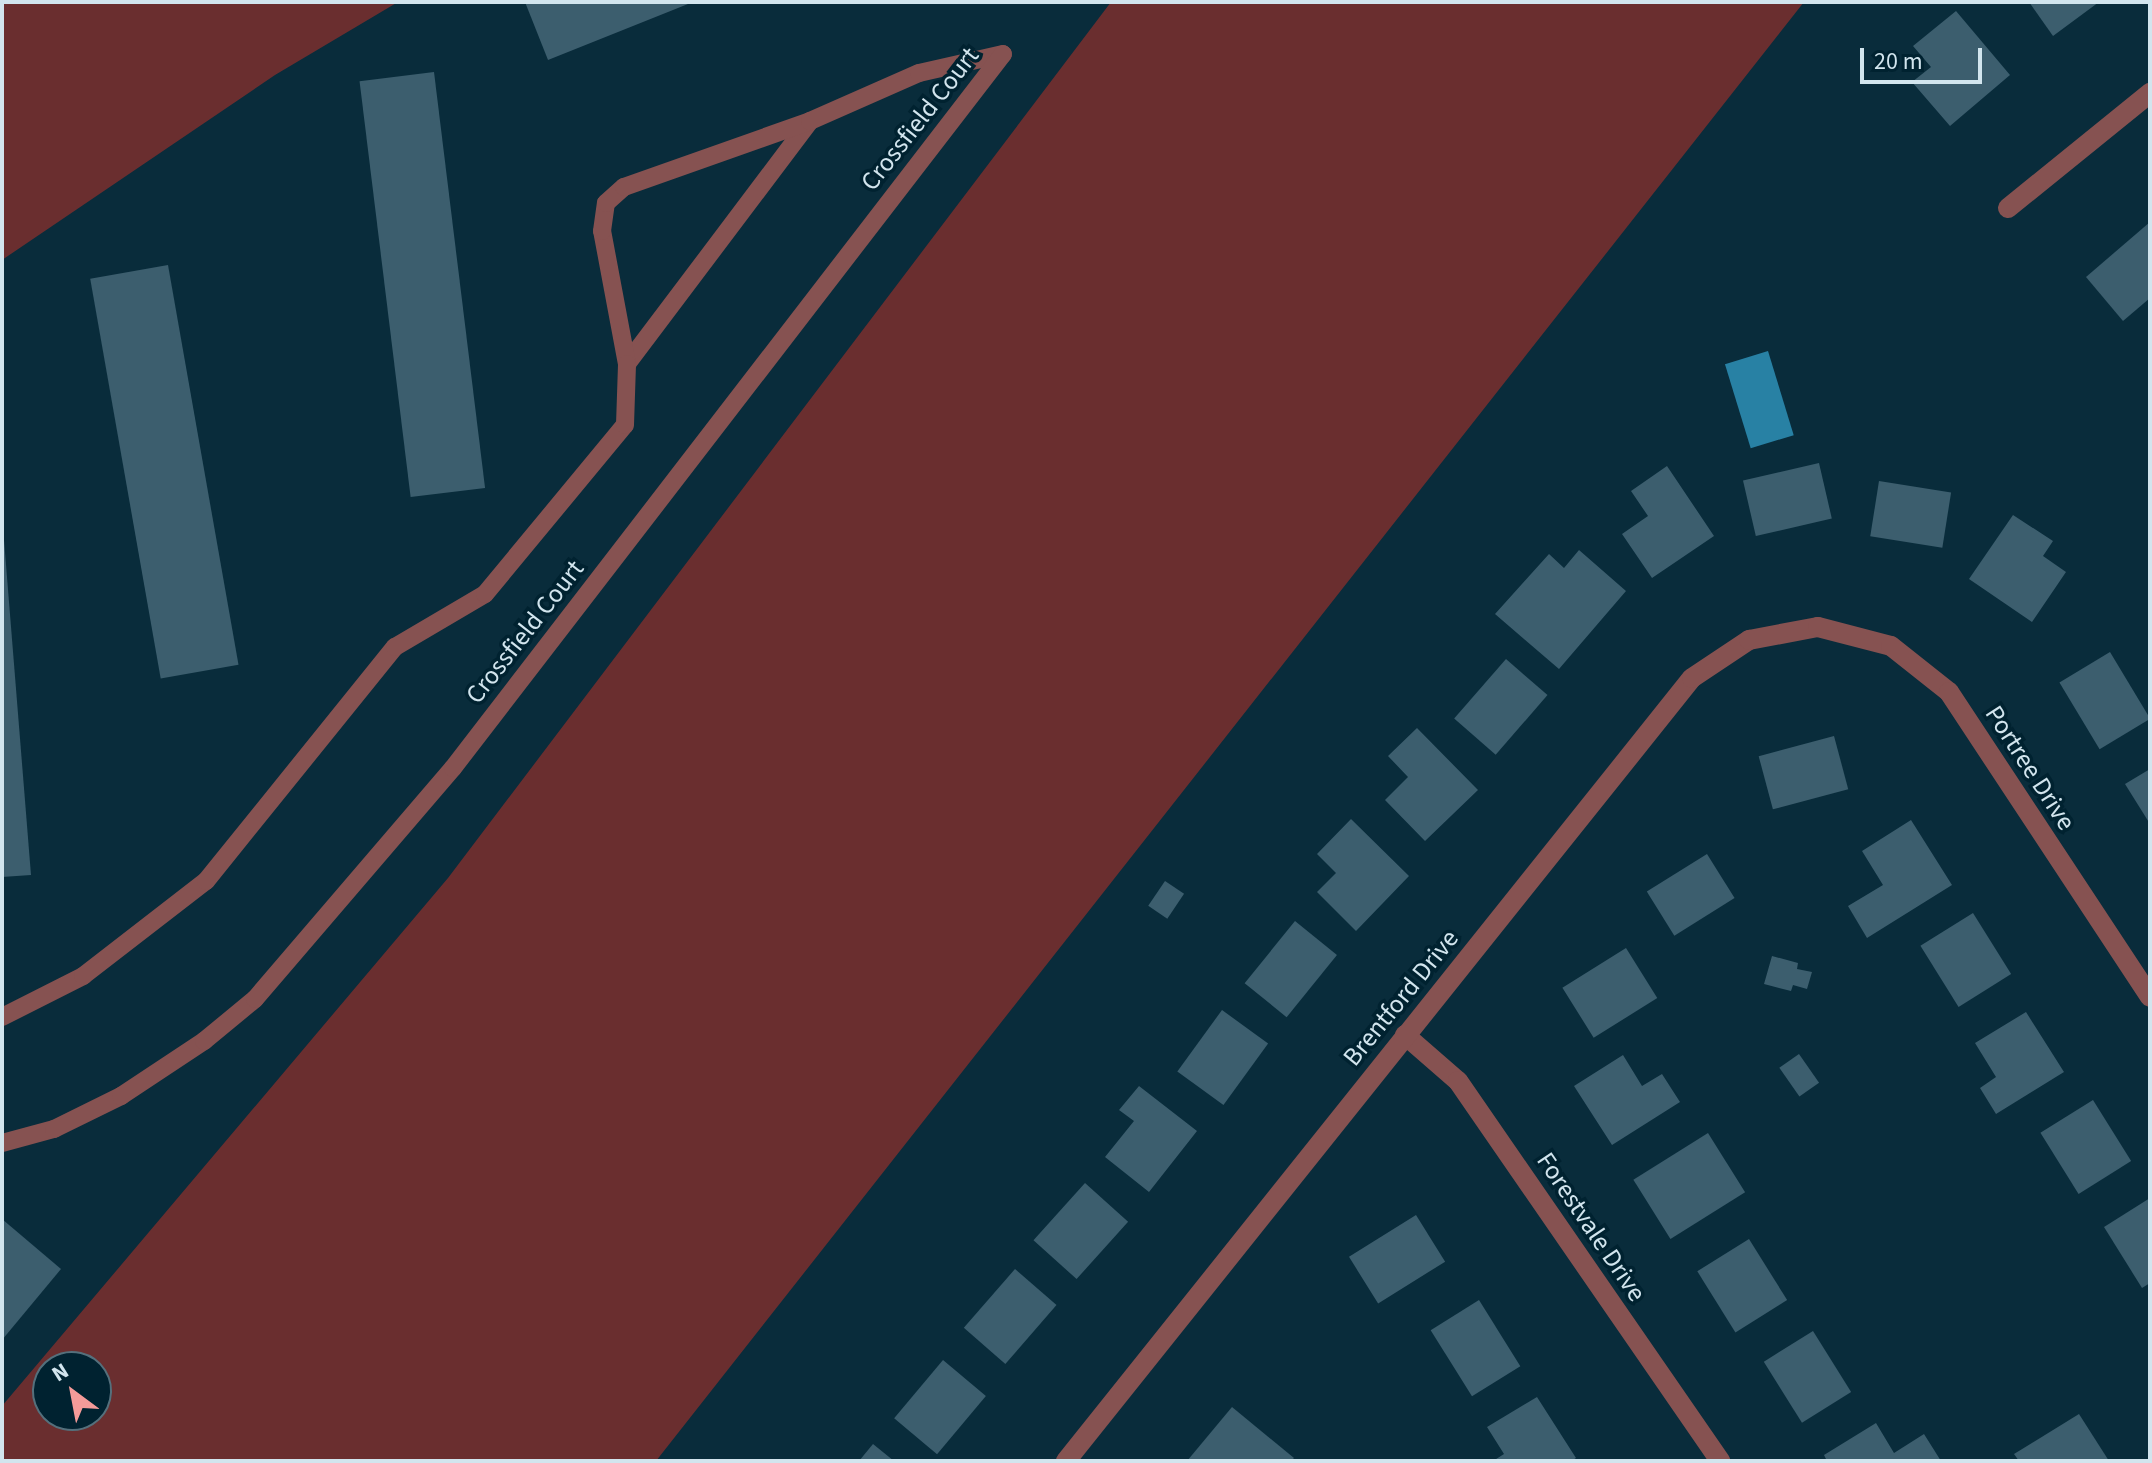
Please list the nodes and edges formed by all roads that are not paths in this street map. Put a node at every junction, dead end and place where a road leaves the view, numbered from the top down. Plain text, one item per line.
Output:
1 (2150, 93) edge
2 (810, 121) junction
3 (2008, 208) dead end
4 (627, 364) junction
5 (1818, 627) joint
6 (2150, 997) edge
7 (2, 1017) edge
8 (1405, 1035) junction
9 (2, 1143) edge
10 (1066, 1461) edge
11 (1720, 1461) edge

1 - 3 street
2 - 4 lane
2 - 4 lane, Crossfield Court
2 - 9 lane, Crossfield Court
4 - 7 lane, Crossfield Court
5 - 6 street, Portree Drive
5 - 8 street, Brentford Drive
8 - 10 street, Brentford Drive
8 - 11 street, Forestvale Drive

